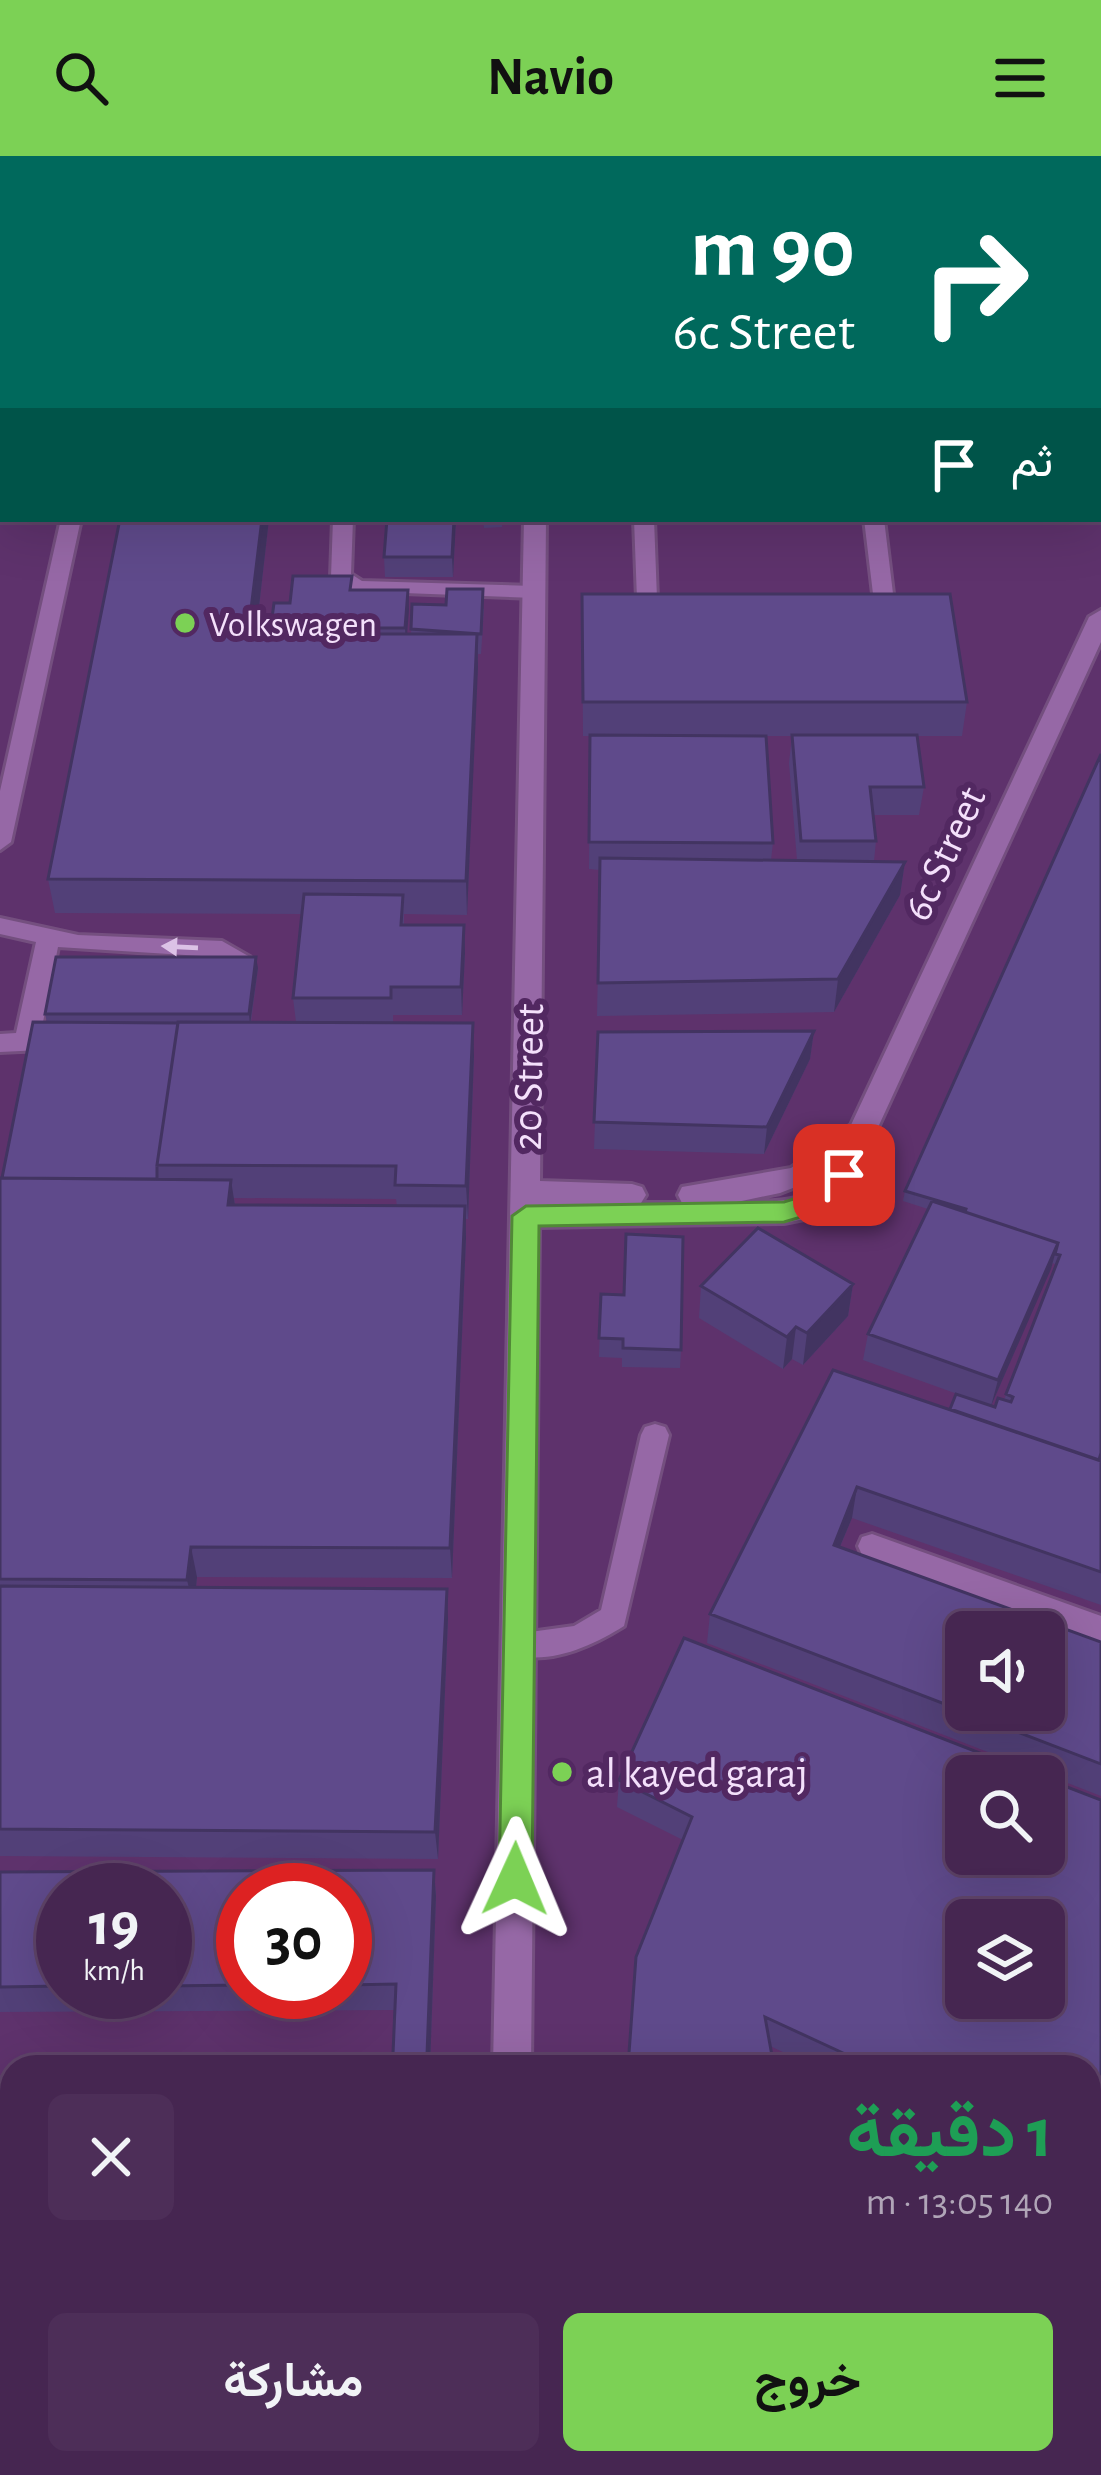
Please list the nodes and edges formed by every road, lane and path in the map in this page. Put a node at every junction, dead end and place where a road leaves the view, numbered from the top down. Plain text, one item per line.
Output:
1 (70, 522) edge
2 (343, 522) edge
3 (535, 522) edge
4 (644, 522) edge
5 (874, 522) edge
6 (534, 592) junction
7 (694, 616) edge
8 (841, 617) edge
9 (1101, 617) edge
10 (0, 842) edge
11 (0, 926) edge
12 (48, 940) junction
13 (237, 1014) edge
14 (27, 1040) junction
15 (94, 1041) edge
16 (0, 1043) edge
17 (525, 1204) junction
18 (655, 1435) dead end
19 (872, 1546) dead end
20 (1101, 1628) edge
21 (519, 1644) junction
22 (512, 2055) edge

1 - 10 lane
2 - 6 lane
3 - 6 street, 20 Street
4 - 7 lane
5 - 8 lane
6 - 17 street, 20 Street
9 - 17 street, 6c Street
11 - 12 lane
13 -> 12 lane
12 - 14 lane
14 - 15 lane
14 - 16 lane
17 - 21 street, 20 Street
18 - 21 lane
19 - 20 lane
21 - 22 street, 20 Street

